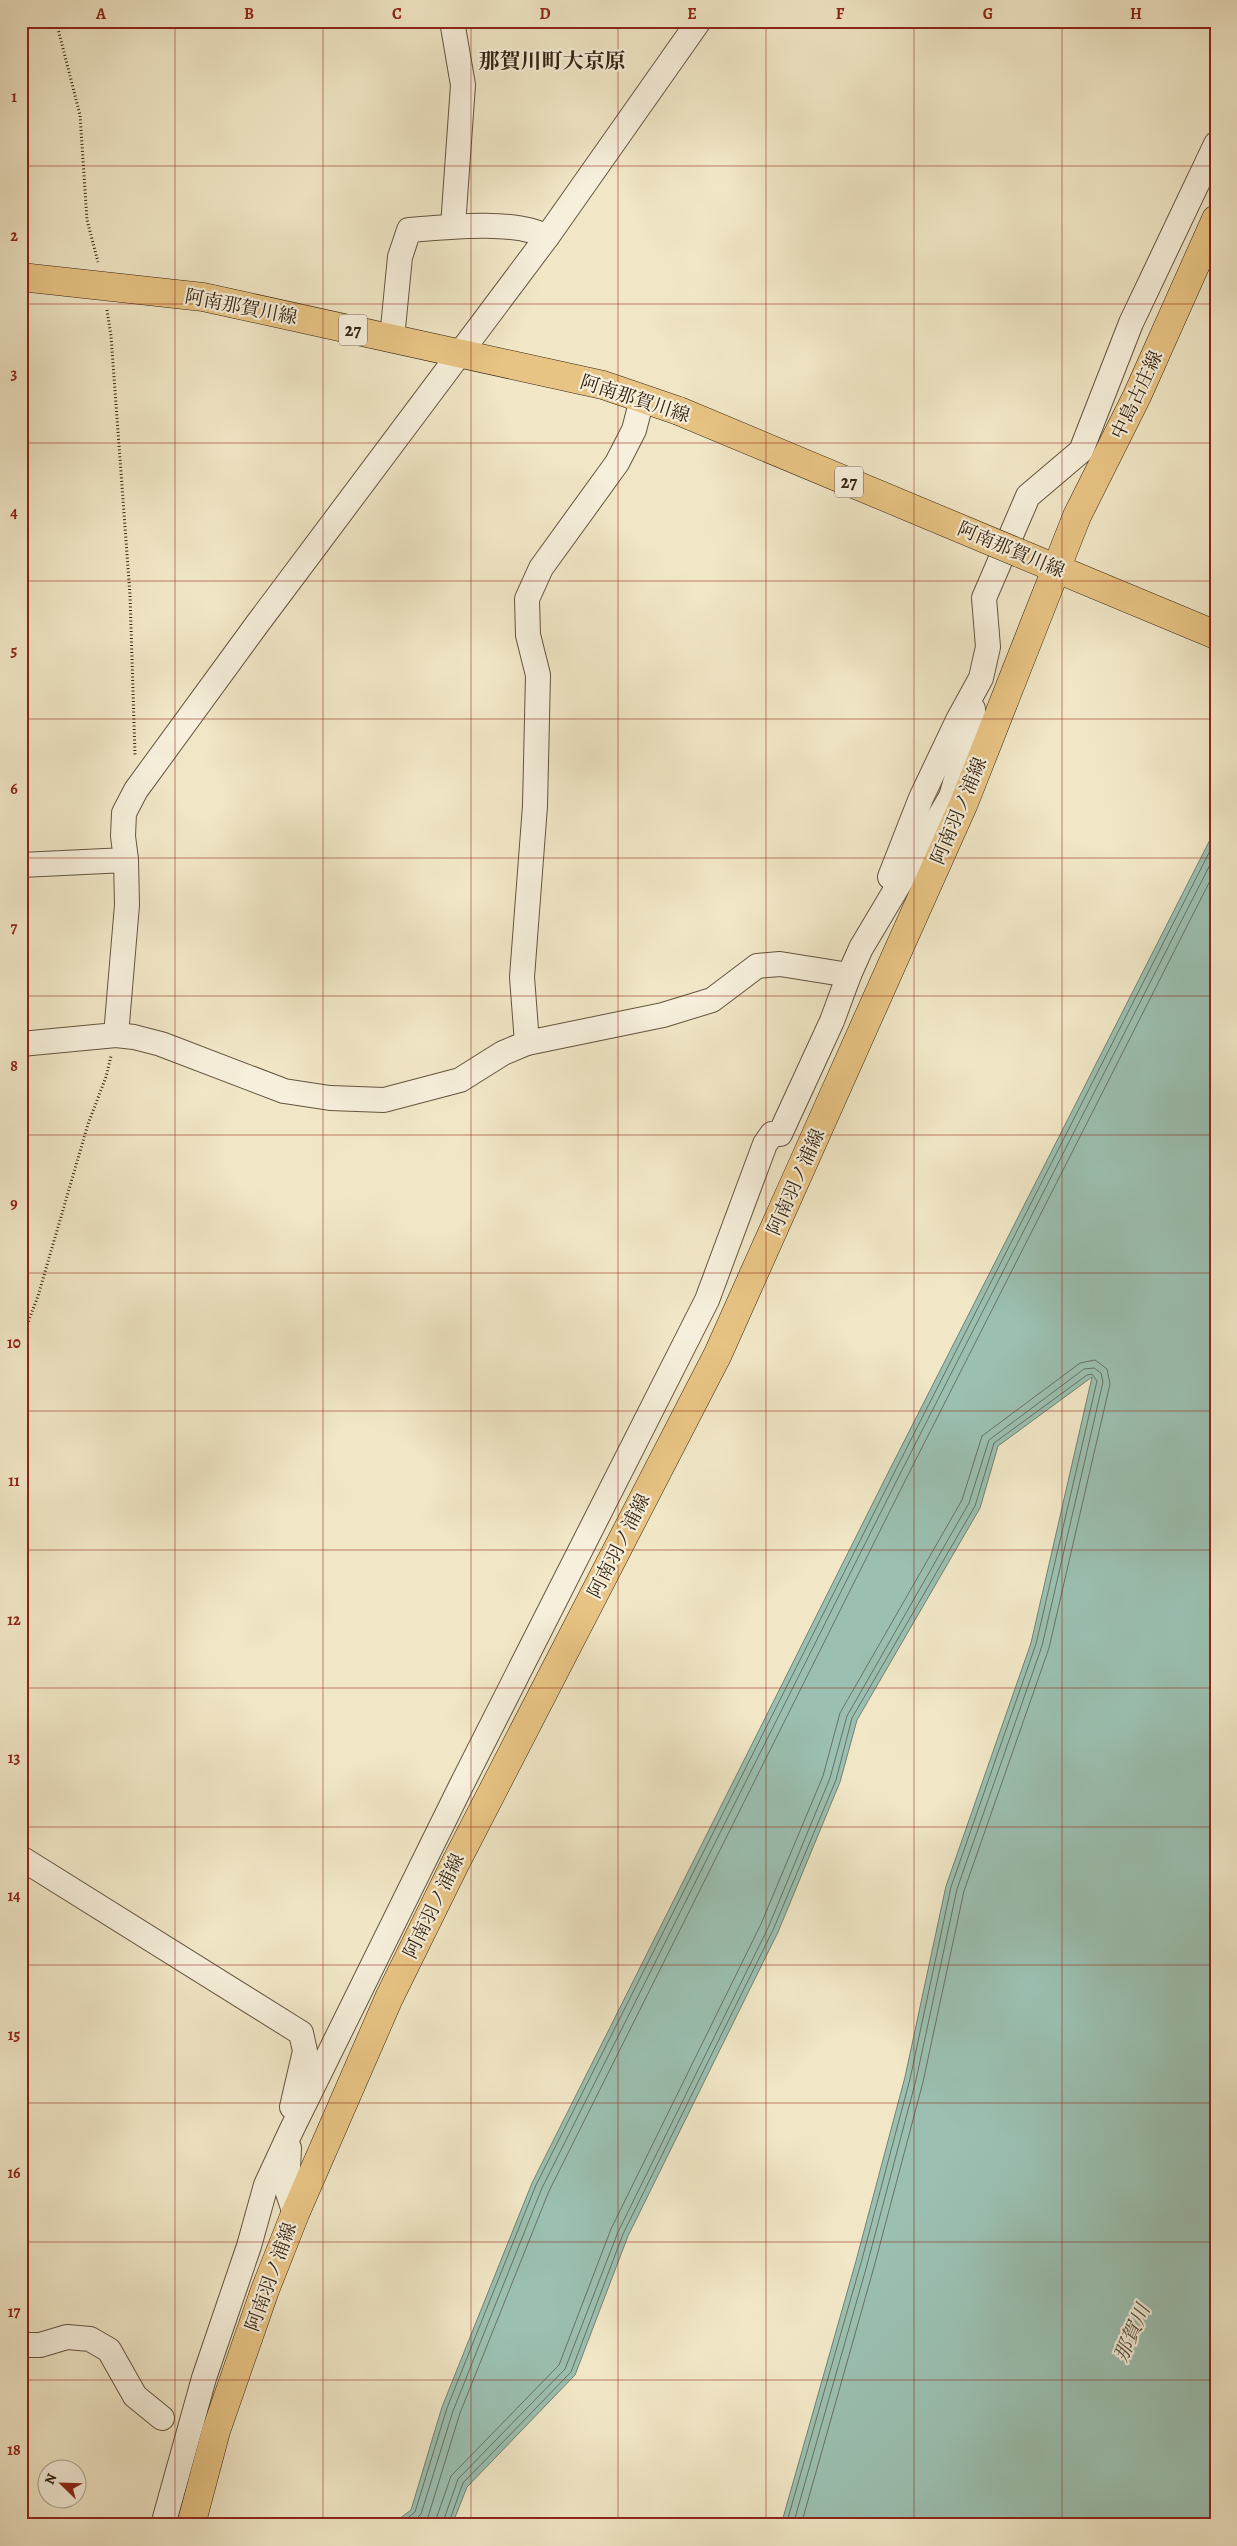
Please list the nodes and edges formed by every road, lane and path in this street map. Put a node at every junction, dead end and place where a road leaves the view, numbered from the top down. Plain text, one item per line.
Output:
1 (56, 21) edge
2 (452, 21) edge
3 (699, 21) edge
4 (1216, 144) edge
5 (1216, 219) edge
6 (453, 226) junction
7 (547, 237) junction
8 (21, 277) edge
9 (104, 285) junction
10 (392, 338) junction
11 (458, 354) junction
12 (642, 399) junction
13 (1063, 572) junction
14 (1216, 635) edge
15 (973, 693) junction
16 (136, 790) junction
17 (958, 800) junction
18 (126, 860) junction
19 (21, 865) edge
20 (861, 948) junction
21 (849, 975) junction
22 (116, 1035) junction
23 (527, 1043) junction
24 (21, 1044) edge
25 (21, 1341) edge
26 (21, 1858) edge
27 (290, 2131) junction
28 (295, 2214) junction
29 (21, 2345) edge
30 (162, 2418) dead end
31 (163, 2525) edge
32 (191, 2525) edge

1 - 9 path
2 - 6 street
3 - 7 street
4 - 15 street
5 - 13 main road, 中島古庄線
6 - 7 street
6 - 10 street
7 - 11 street
8 - 9 main road, 阿南那賀川線 / 27
9 - 10 main road, 阿南那賀川線 / 27
9 - 16 path
10 - 11 main road, 阿南那賀川線 / 27
11 - 12 main road, 阿南那賀川線 / 27
11 - 16 street
12 - 13 main road, 阿南那賀川線 / 27, bridge
12 - 23 street
13 - 14 main road, 阿南那賀川線 / 27
13 - 17 main road, 阿南羽ノ浦線
15 - 17 street
15 - 20 street
16 - 18 street
17 - 20 street
17 - 28 main road, 阿南羽ノ浦線
18 - 19 street
18 - 22 street
20 - 21 street
21 - 23 street
21 - 27 street
22 - 23 street
22 - 24 street
22 - 25 path
26 - 27 street
27 - 28 street
27 - 31 street
28 - 32 main road, 阿南羽ノ浦線
29 - 30 street

